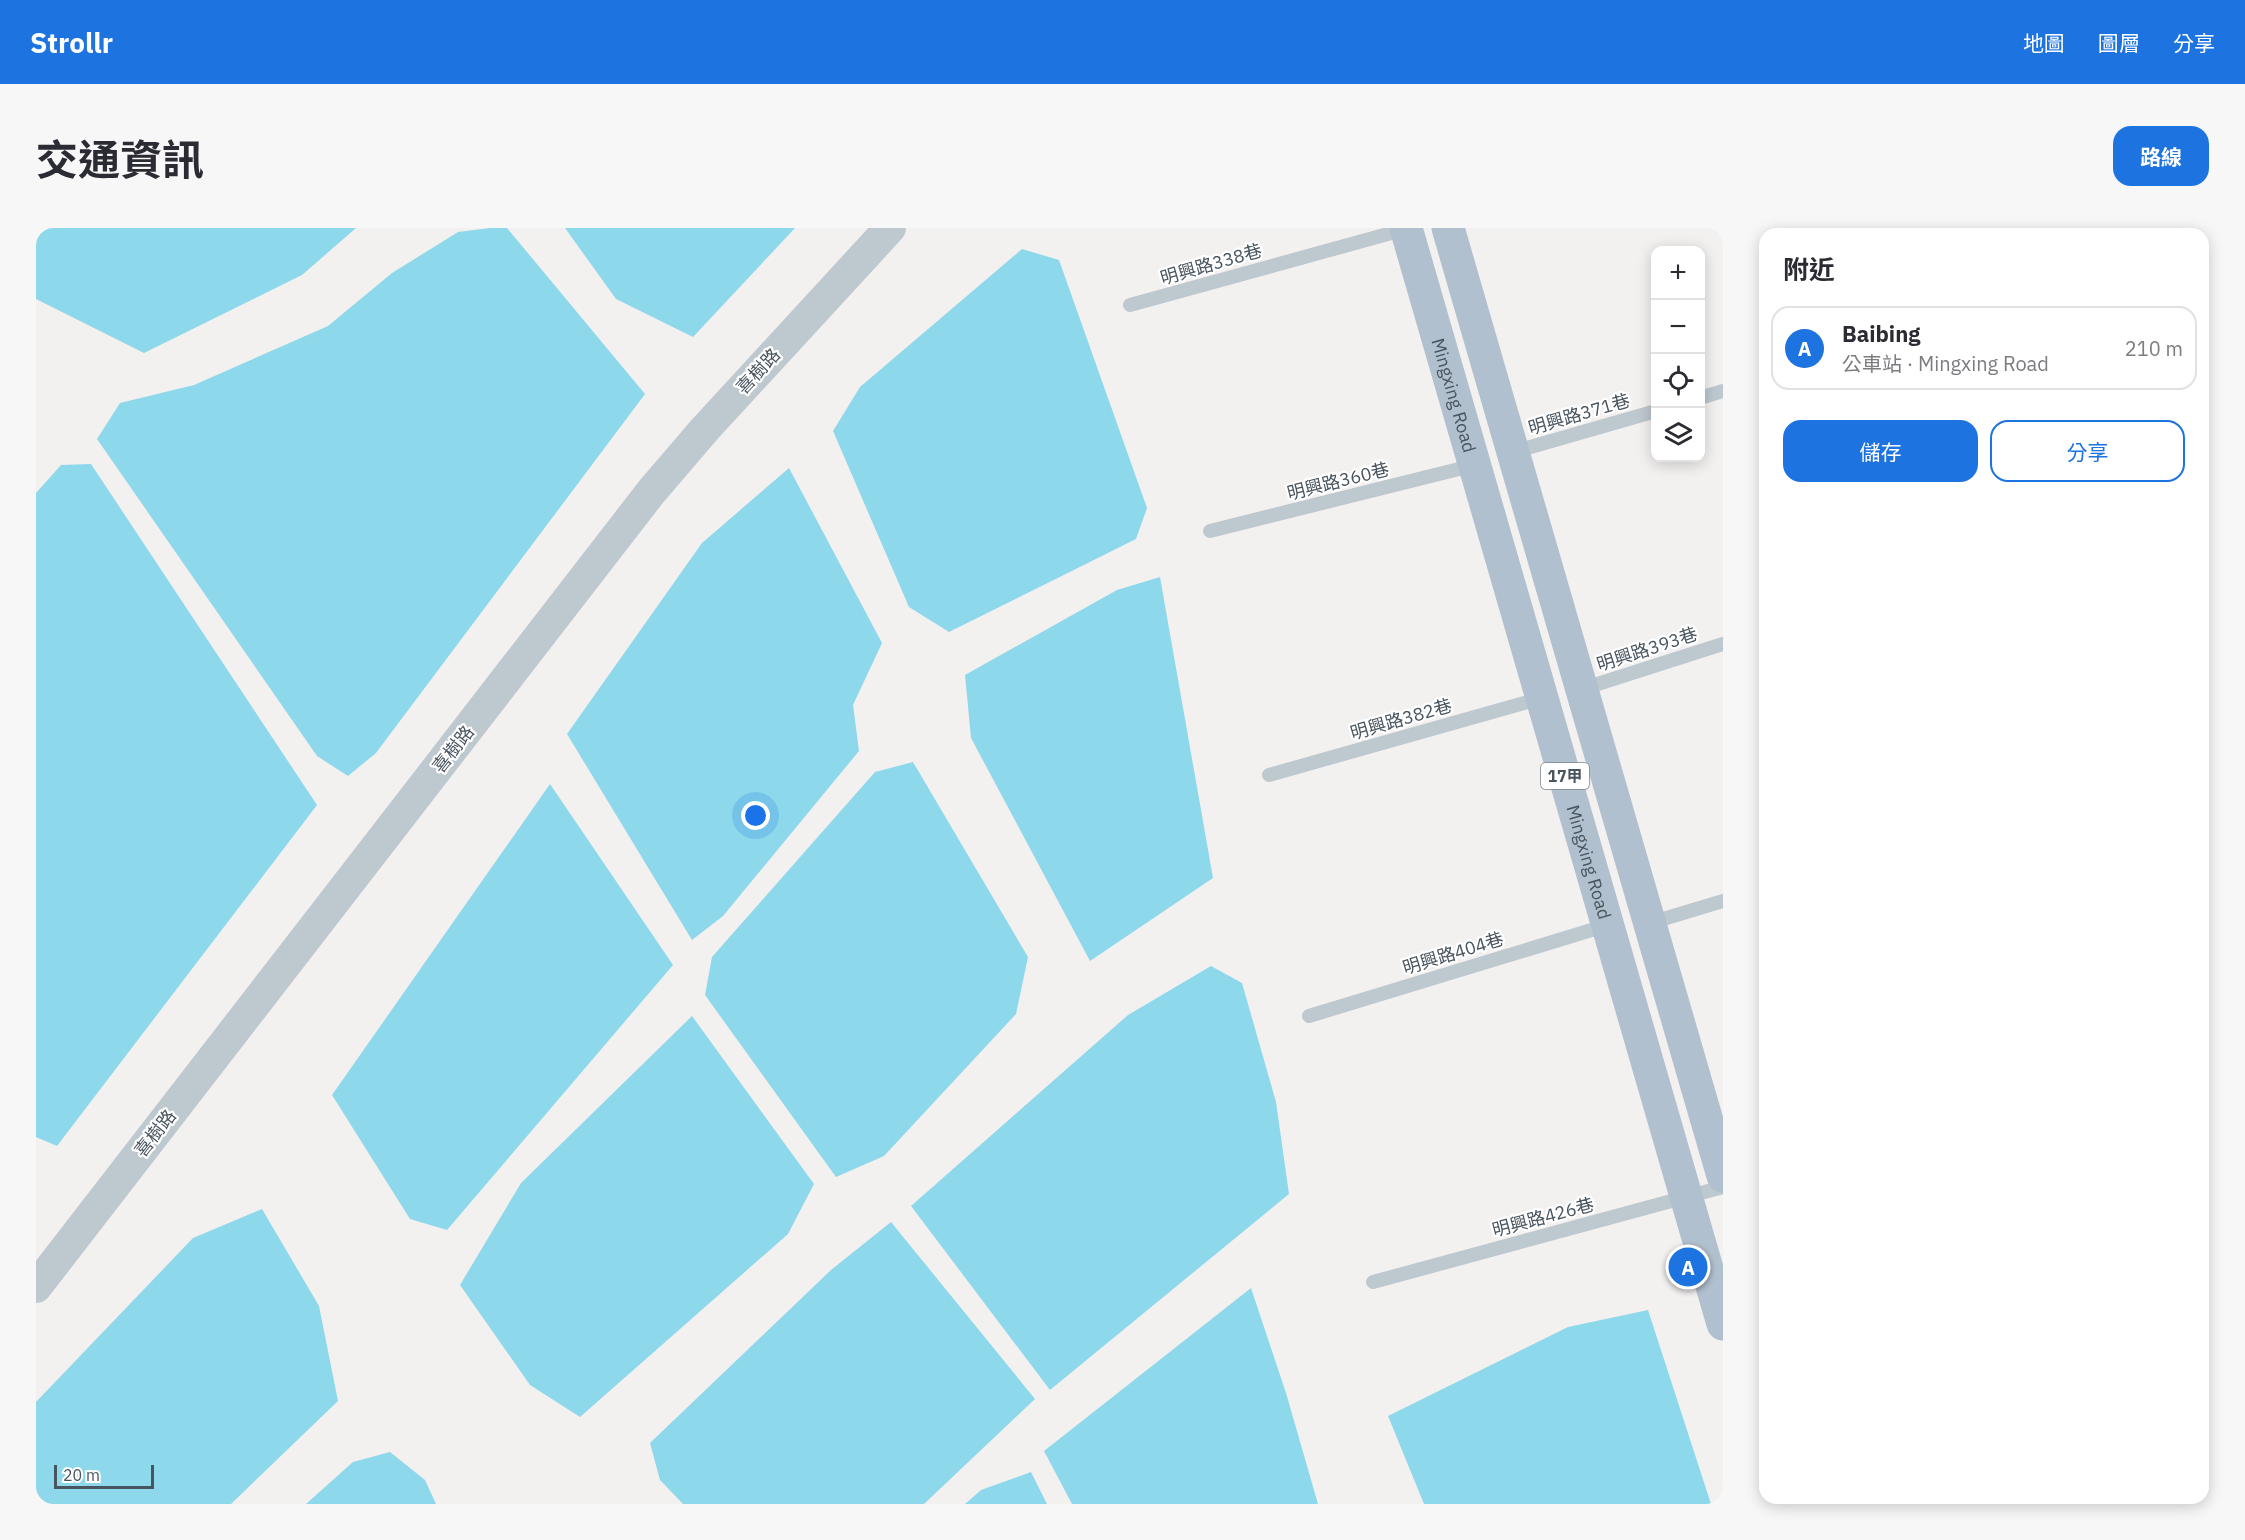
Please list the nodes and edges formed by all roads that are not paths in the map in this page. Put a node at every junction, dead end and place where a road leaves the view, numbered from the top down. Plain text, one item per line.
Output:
1 (890, 228) edge
2 (1406, 228) edge
3 (1448, 228) edge
4 (1130, 305) dead end
5 (1723, 391) edge
6 (1705, 397) edge
7 (1651, 412) edge
8 (1513, 452) junction
9 (1475, 465) junction
10 (1210, 531) dead end
11 (1723, 644) edge
12 (1582, 689) junction
13 (1542, 698) junction
14 (1269, 775) dead end
15 (1723, 902) edge
16 (1650, 923) junction
17 (1608, 925) junction
18 (1309, 1016) dead end
19 (1723, 1176) edge
20 (1723, 1187) edge
21 (1686, 1196) junction
22 (1373, 1282) dead end
23 (36, 1287) edge
24 (1723, 1324) edge

1 - 23 street, 喜樹路
2 - 4 lane, 明興路338巷
2 - 9 main road, Mingxing Road / 17甲
3 - 8 main road, 17甲
5 - 6 lane
7 - 8 lane, 明興路371巷
8 - 12 main road, 17甲
9 - 10 lane, 明興路360巷
9 - 13 main road, Mingxing Road / 17甲
11 - 12 lane, 明興路393巷
12 - 16 main road, 17甲
13 - 14 lane, 明興路382巷
13 - 17 main road, Mingxing Road / 17甲
15 - 16 lane
16 - 19 main road, 17甲
17 - 18 lane, 明興路404巷
17 - 21 main road, Mingxing Road / 17甲
20 - 21 lane, 明興路426巷
21 - 22 lane, 明興路426巷
21 - 24 main road, Mingxing Road / 17甲

